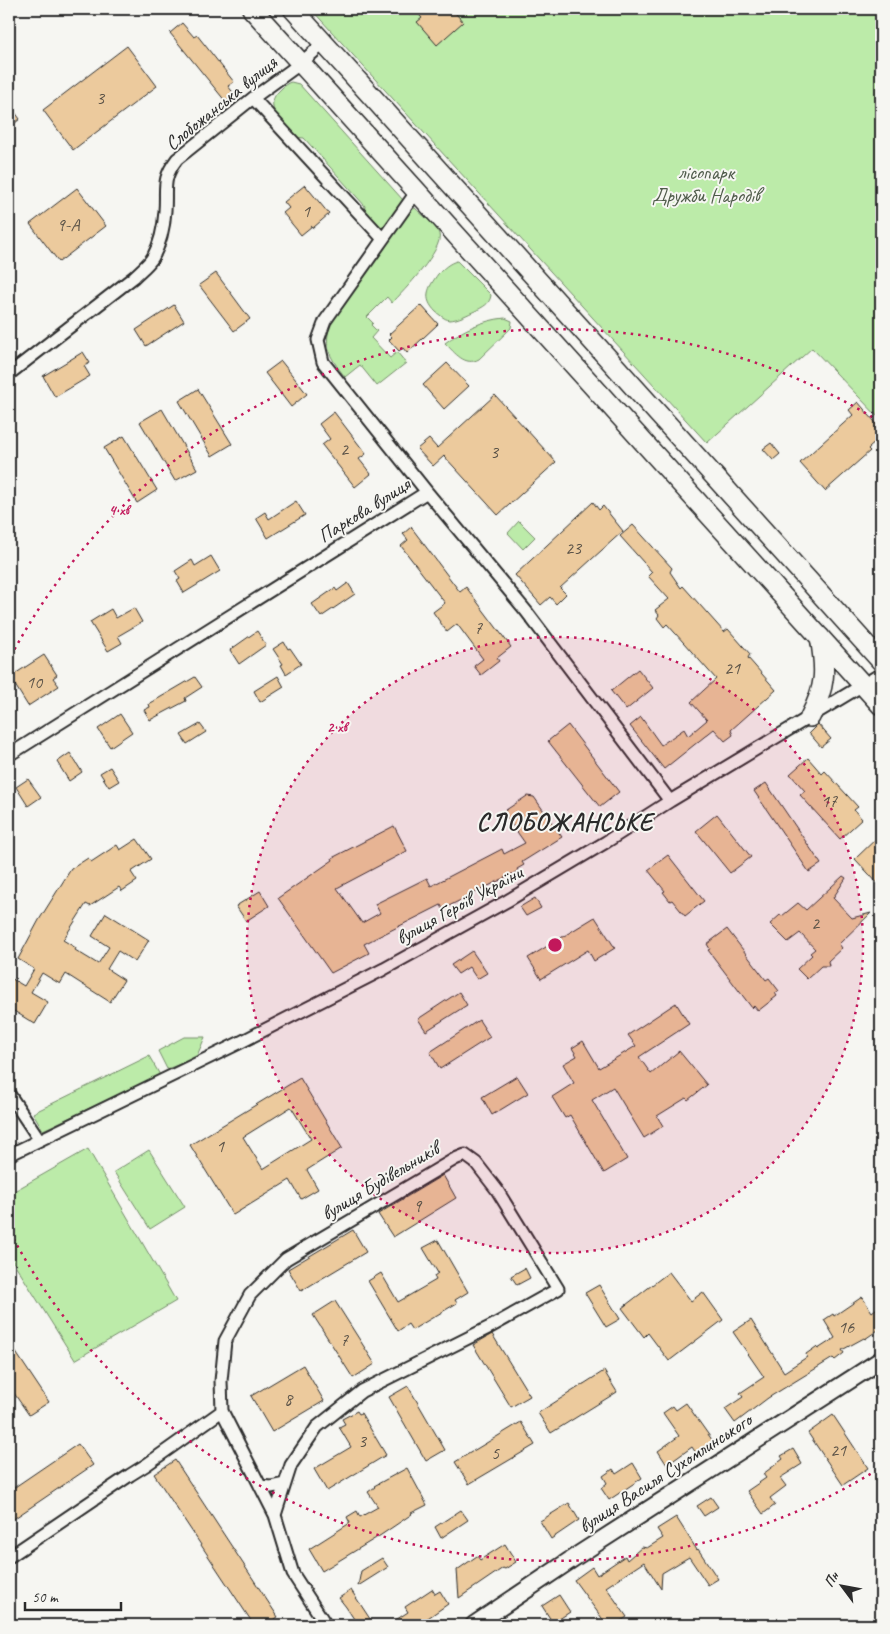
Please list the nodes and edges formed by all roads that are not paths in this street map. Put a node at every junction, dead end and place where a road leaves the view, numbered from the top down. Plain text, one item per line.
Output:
1 (252, 9) edge
2 (293, 9) edge
3 (324, 43) junction
4 (301, 63) junction
5 (253, 98) junction
6 (416, 191) junction
7 (383, 239) junction
8 (9, 374) edge
9 (422, 495) junction
10 (820, 636) junction
11 (880, 662) edge
12 (864, 685) junction
13 (881, 705) edge
14 (810, 717) junction
15 (9, 754) edge
16 (670, 801) junction
17 (9, 1094) edge
18 (40, 1139) junction
19 (9, 1155) edge
20 (881, 1360) edge
21 (222, 1411) junction
22 (285, 1484) junction
23 (260, 1486) junction
24 (275, 1515) junction
25 (9, 1557) edge
26 (326, 1625) edge
27 (474, 1625) edge

1 - 4 main road
2 - 3 main road
3 - 4 street, Слобожанська вулиця
3 - 11 main road
4 - 5 street, Слобожанська вулиця
4 - 6 main road
5 - 7 street
5 - 8 street, Слобожанська вулиця
6 - 7 street
6 - 10 main road
7 - 9 street
9 - 15 street, Паркова вулиця
9 - 16 street
10 - 12 main road
10 - 14 main road
11 - 12 street, вулиця Героїв України
12 - 13 main road
12 - 14 street, вулиця Героїв України
14 - 16 street, вулиця Героїв України
16 - 18 street, вулиця Героїв України
17 - 18 street
18 - 19 street, вулиця Героїв України
20 - 27 main road, вулиця Василя Сухомлинського
21 - 22 street, вулиця Будівельників
21 - 23 street, вулиця Будівельників
21 - 25 street
22 - 23 street
22 - 24 street, вулиця Будівельників
23 - 24 street, вулиця Будівельників
24 - 26 street, вулиця Будівельників

